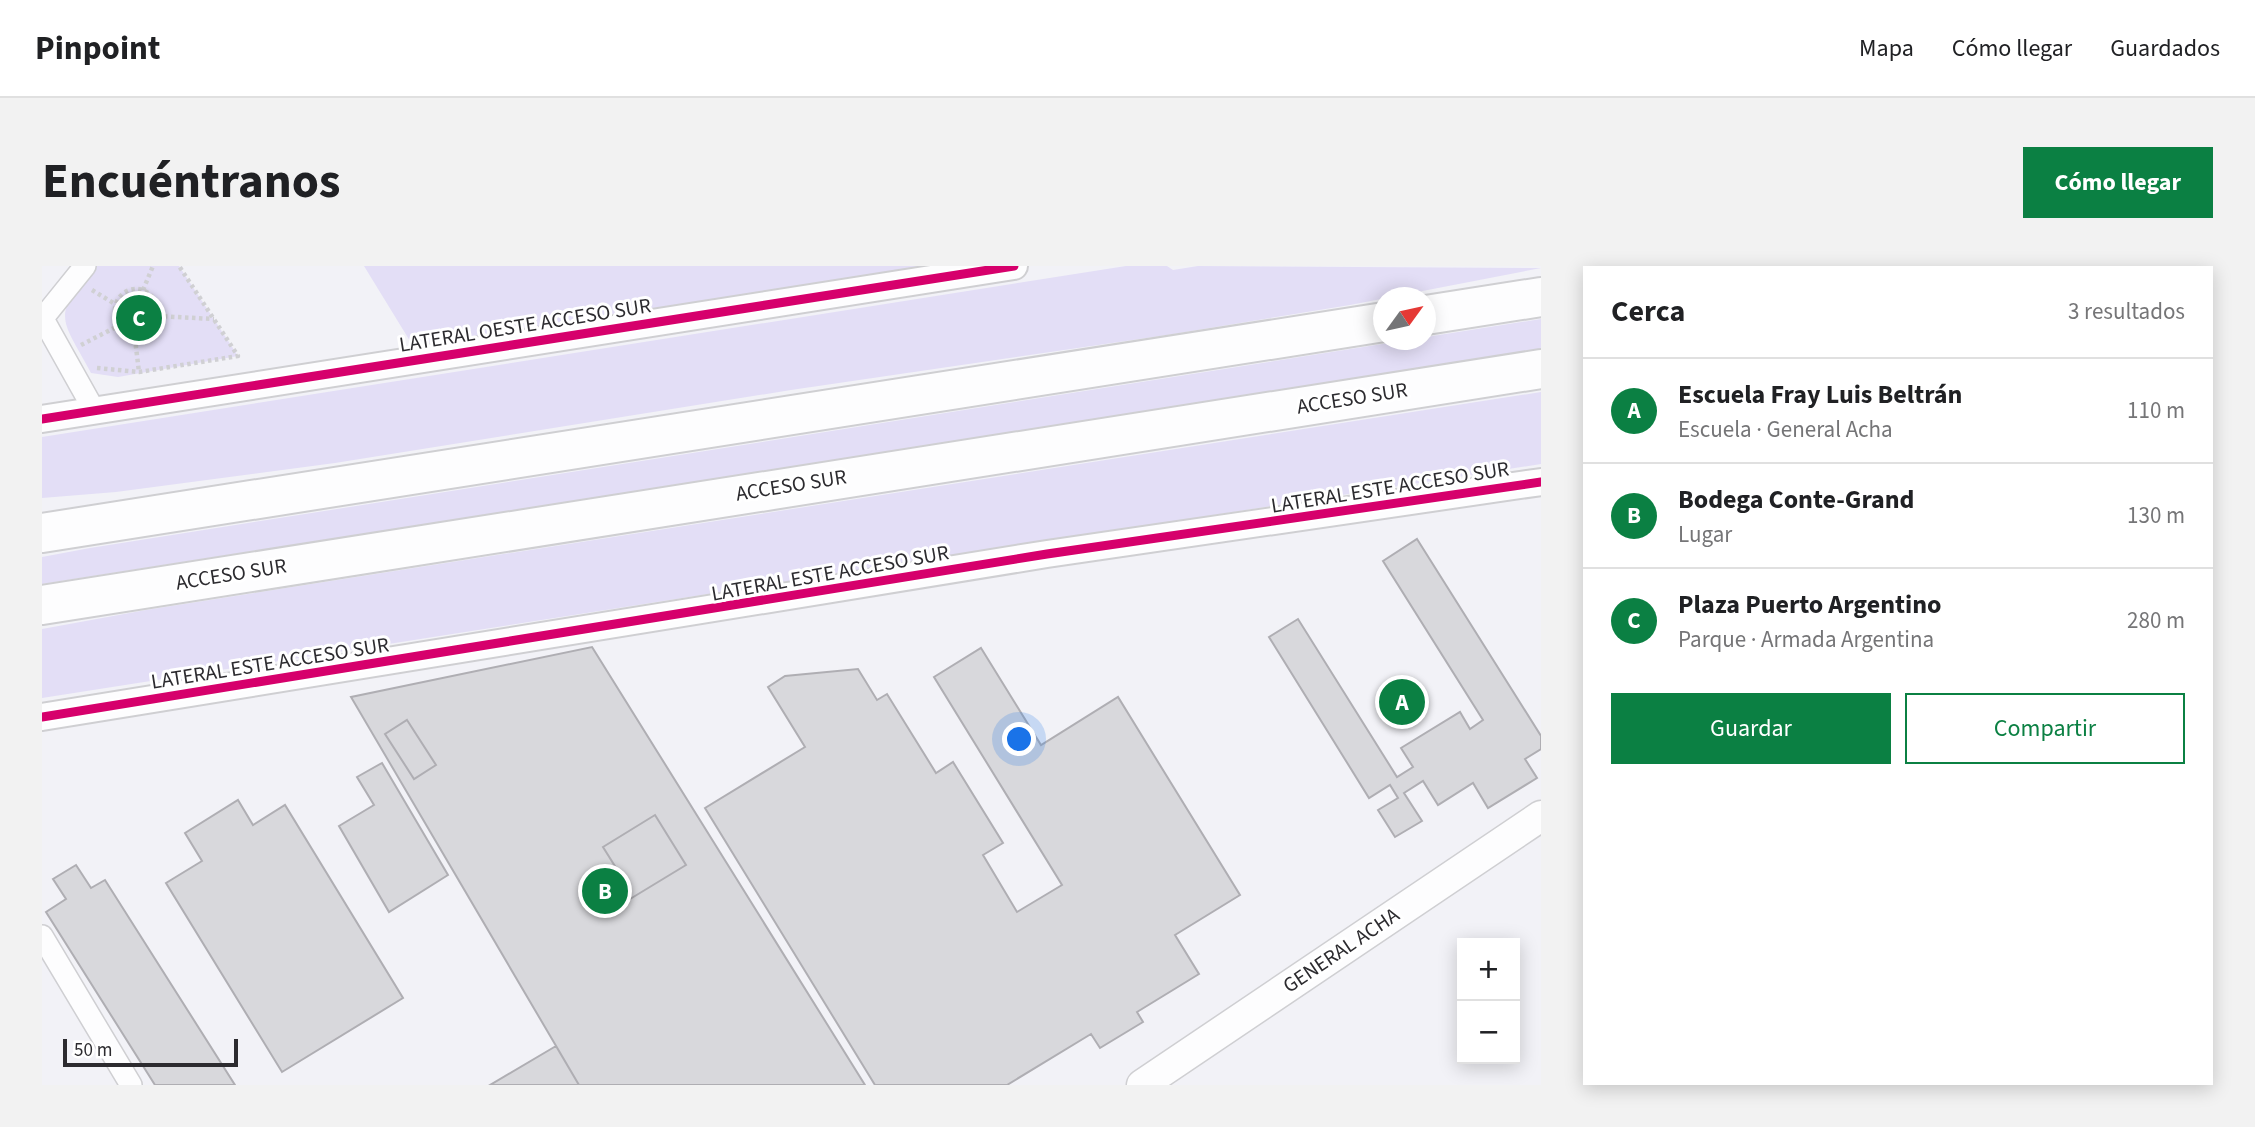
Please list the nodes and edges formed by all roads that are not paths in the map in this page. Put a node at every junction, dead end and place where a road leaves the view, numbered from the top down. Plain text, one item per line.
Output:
1 (1014, 266) edge
2 (85, 274) edge
3 (1541, 297) edge
4 (1436, 313) edge
5 (42, 318) edge
6 (1373, 324) edge
7 (1541, 369) edge
8 (94, 410) junction
9 (42, 419) edge
10 (1541, 482) edge
11 (284, 495) junction
12 (42, 509) edge
13 (42, 533) edge
14 (42, 605) edge
15 (42, 718) edge
16 (1541, 816) edge
17 (42, 936) edge
18 (48, 960) edge
19 (131, 1085) edge
20 (1142, 1085) edge

1 - 8 street, LATERAL OESTE ACCESO SUR
2 - 5 street
3 - 4 highway
5 - 8 street
6 - 11 highway
7 - 14 highway, ACCESO SUR
8 - 9 street, LATERAL OESTE ACCESO SUR
10 - 15 street, LATERAL ESTE ACCESO SUR
11 - 12 highway
11 - 13 highway
16 - 20 main road, GENERAL ACHA
17 - 18 street
18 - 19 street

